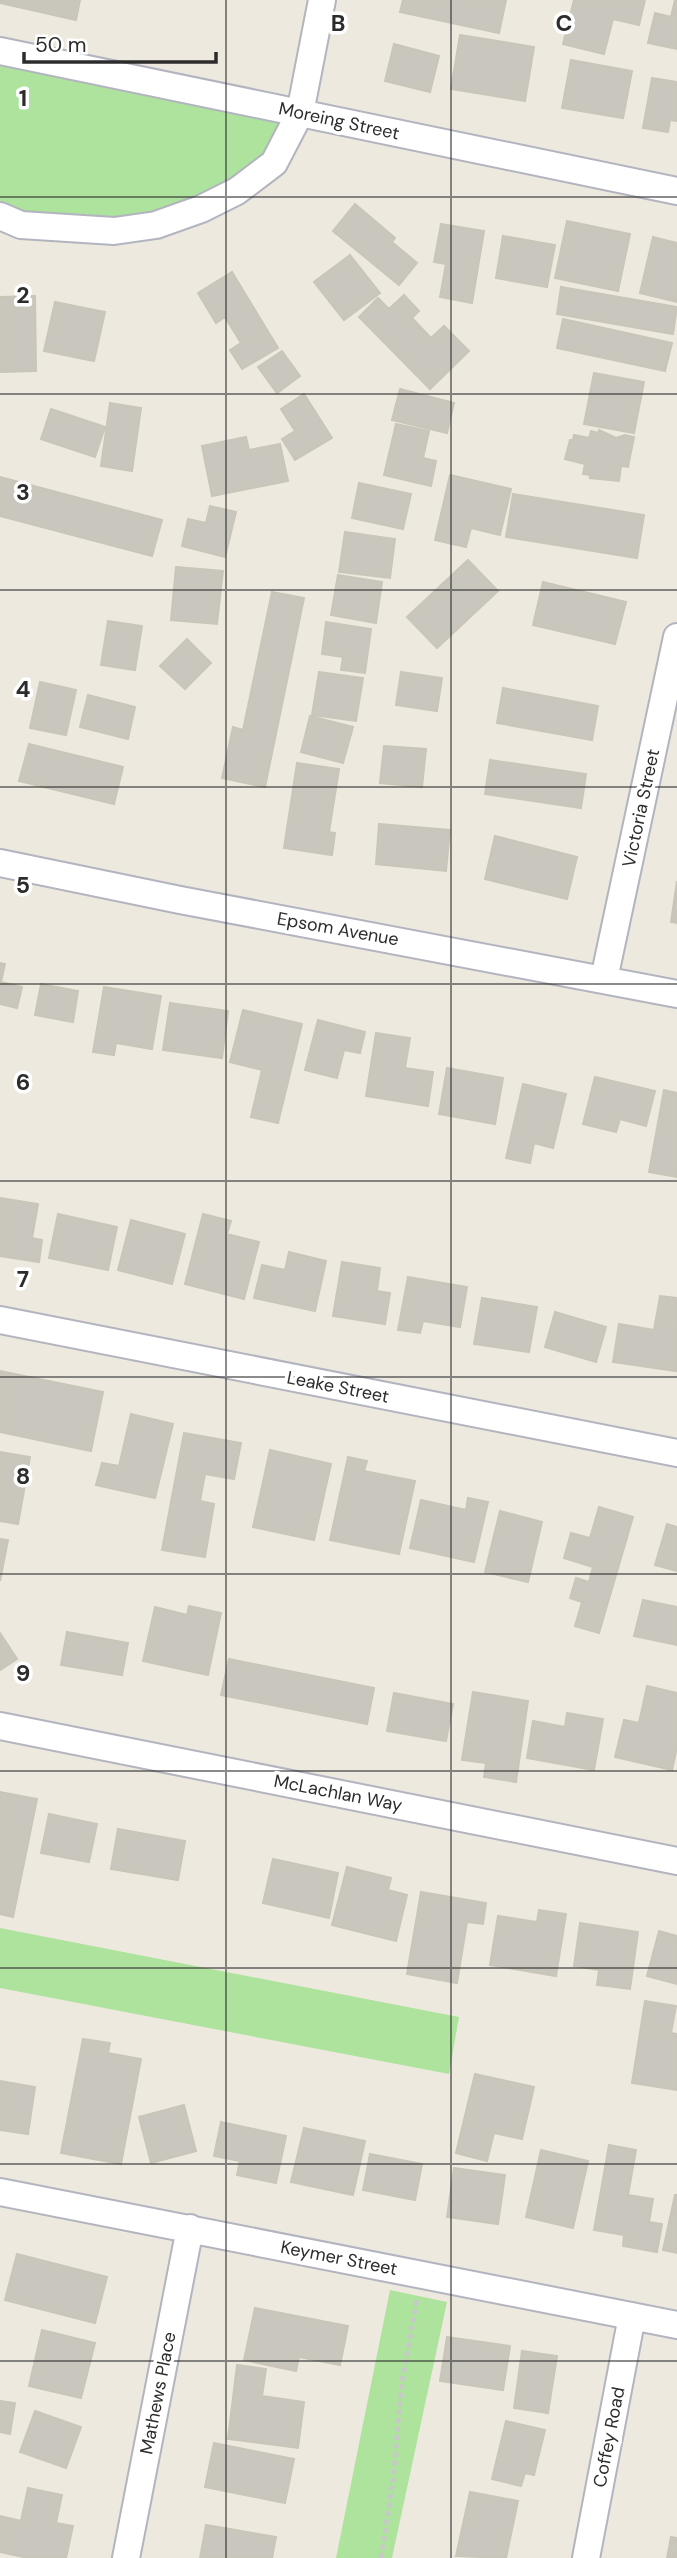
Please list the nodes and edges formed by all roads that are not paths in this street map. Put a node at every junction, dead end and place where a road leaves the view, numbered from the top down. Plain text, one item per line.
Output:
1 (322, 0) edge
2 (0, 51) edge
3 (300, 113) junction
4 (677, 191) edge
5 (0, 216) edge
6 (677, 637) edge
7 (0, 863) edge
8 (604, 979) junction
9 (677, 994) edge
10 (0, 1320) edge
11 (677, 1453) edge
12 (0, 1726) edge
13 (677, 1861) edge
14 (0, 2192) edge
15 (190, 2228) junction
16 (632, 2316) junction
17 (677, 2325) edge
18 (126, 2558) edge
19 (586, 2558) edge

1 - 3 street
2 - 3 street, Moreing Street
3 - 4 street, Moreing Street
3 - 5 street
6 - 8 street, Victoria Street
7 - 8 street, Epsom Avenue
8 - 9 street, Epsom Avenue
10 - 11 street, Leake Street
12 - 13 street, McLachlan Way
14 - 15 street, Keymer Street
15 - 16 street, Keymer Street
15 - 18 street, Mathews Place
16 - 17 street, Keymer Street
16 - 19 street, Coffey Road

